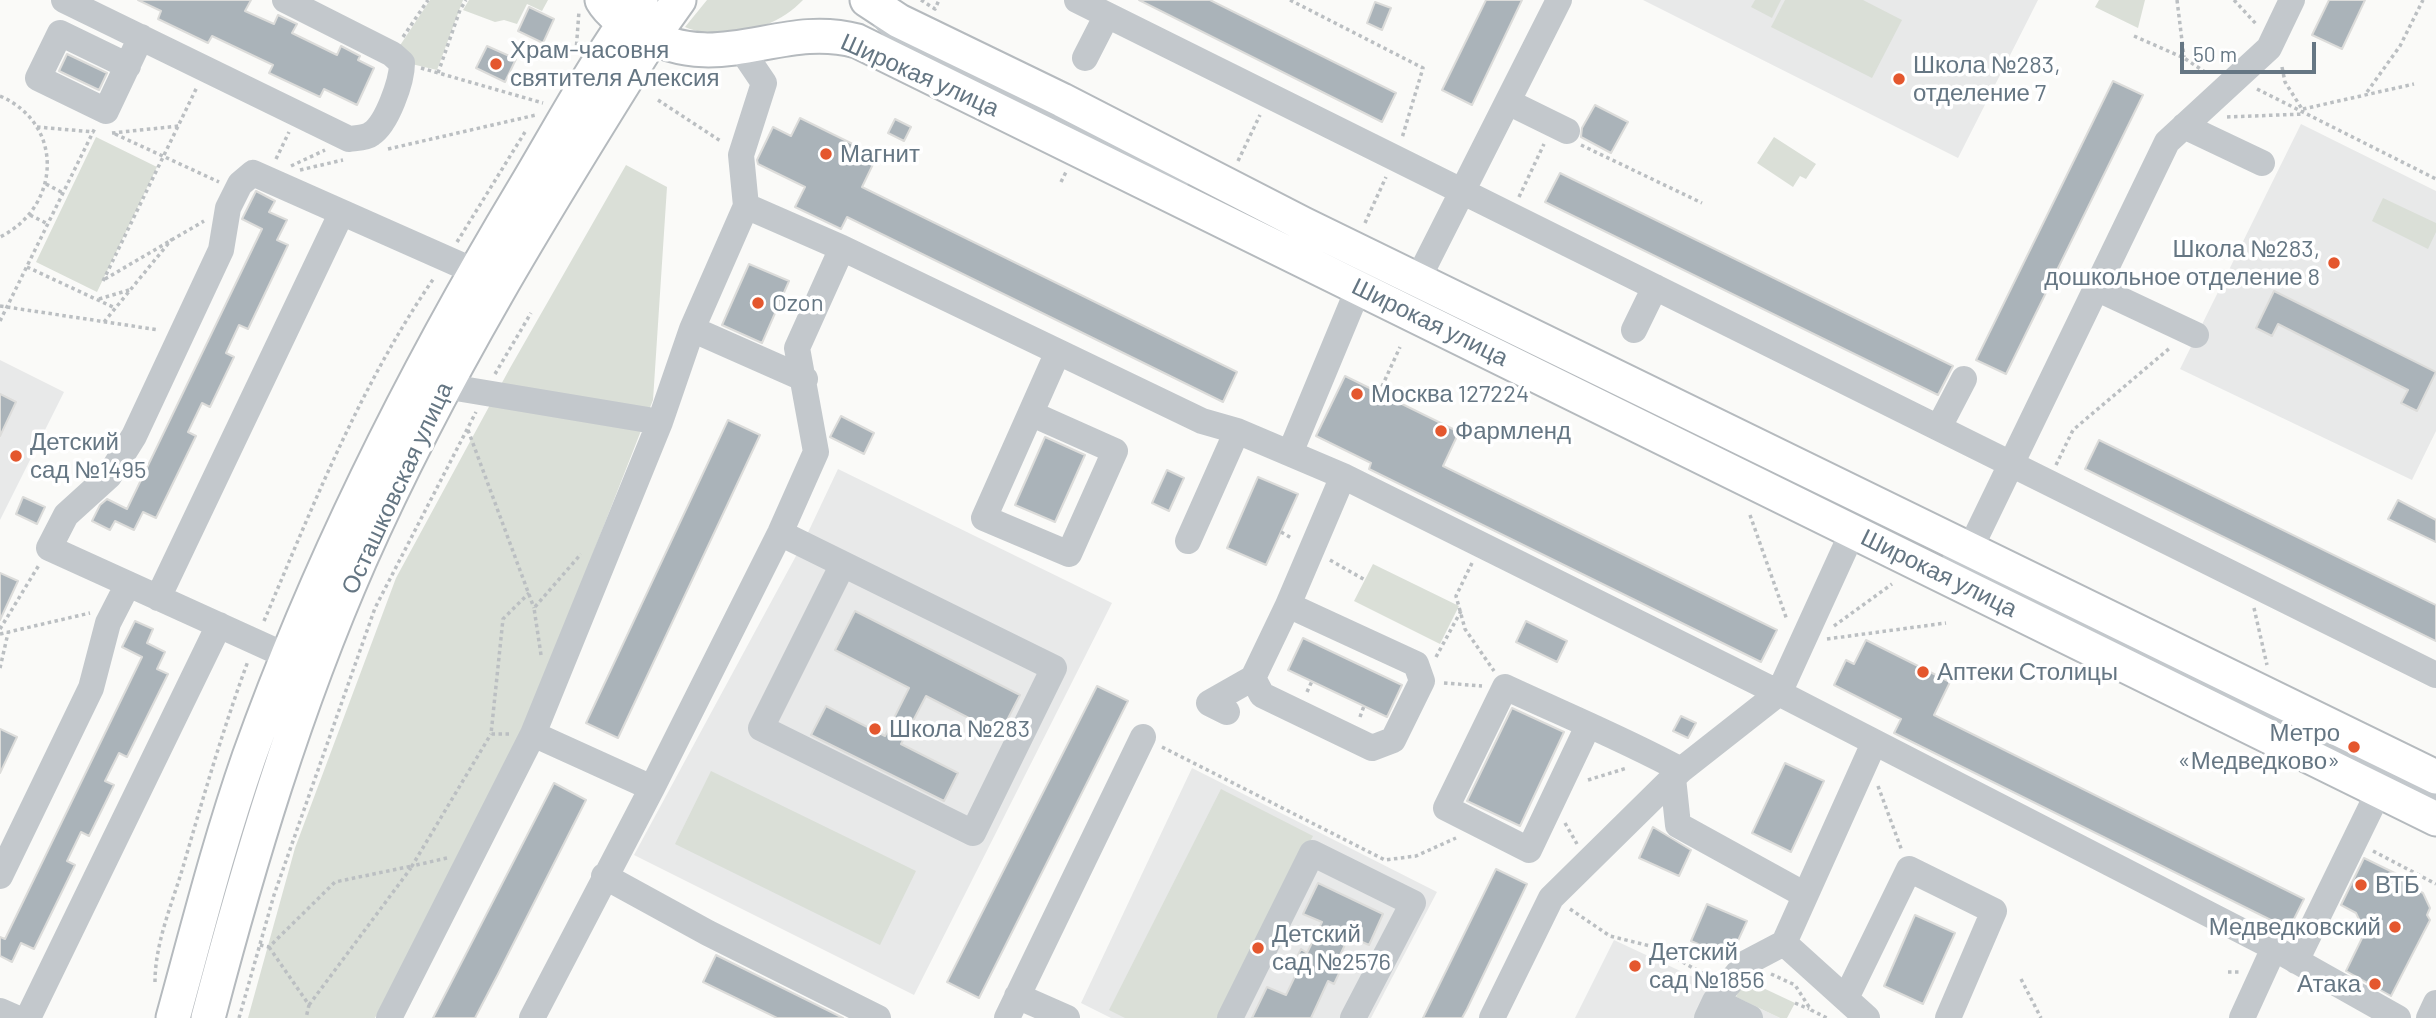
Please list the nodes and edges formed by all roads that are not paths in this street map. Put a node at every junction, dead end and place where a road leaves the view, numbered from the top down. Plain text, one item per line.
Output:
1 (64, 0) edge
2 (285, 0) edge
3 (679, 0) edge
4 (867, 0) edge
5 (1077, 0) edge
6 (1559, 0) edge
7 (2292, 0) edge
8 (630, 15) edge
9 (1107, 15) junction
10 (141, 37) junction
11 (857, 41) junction
12 (741, 49) junction
13 (915, 50) junction
14 (1085, 58) dead end
15 (128, 65) junction
16 (1508, 102) junction
17 (2189, 122) junction
18 (1560, 128) road end
19 (1134, 157) junction
20 (2262, 163) dead end
21 (1462, 191) junction
22 (747, 206) junction
23 (341, 214) junction
24 (842, 248) junction
25 (474, 271) junction
26 (1418, 279) junction
27 (1359, 287) junction
28 (1655, 287) junction
29 (2096, 288) junction
30 (692, 329) junction
31 (1634, 330) dead end
32 (2193, 334) road end
33 (1057, 354) junction
34 (1553, 364) junction
35 (805, 379) junction
36 (1964, 379) dead end
37 (444, 386) junction
38 (1032, 414) junction
39 (660, 422) junction
40 (1939, 427) junction
41 (1237, 431) junction
42 (1290, 453) junction
43 (2011, 463) junction
44 (1343, 476) junction
45 (1853, 531) junction
46 (780, 533) junction
47 (1188, 541) dead end
48 (1948, 553) junction
49 (842, 566) junction
50 (122, 595) junction
51 (158, 598) junction
52 (1288, 605) junction
53 (219, 625) junction
54 (289, 657) junction
55 (2436, 676) edge
56 (1253, 678) junction
57 (1779, 694) junction
58 (1227, 712) dead end
59 (1588, 726) junction
60 (533, 734) junction
61 (1143, 737) road end
62 (1871, 750) junction
63 (1671, 769) junction
64 (2436, 777) edge
65 (652, 788) junction
66 (2379, 791) junction
67 (2436, 797) edge
68 (2436, 819) edge
69 (0, 876) edge
70 (604, 876) junction
71 (1805, 895) junction
72 (1784, 943) junction
73 (2285, 954) junction
74 (1716, 1002) edge
75 (2436, 1003) edge
76 (1012, 1007) edge
77 (0, 1011) edge
78 (1858, 1012) edge
79 (16, 1018) edge
80 (28, 1018) edge
81 (173, 1018) edge
82 (208, 1018) edge
83 (389, 1018) edge
84 (532, 1018) edge
85 (878, 1018) edge
86 (1067, 1018) edge
87 (1230, 1018) edge
88 (1353, 1018) edge
89 (1492, 1018) edge
90 (1750, 1018) edge
91 (1948, 1018) edge
92 (2242, 1018) edge
93 (2398, 1018) edge
94 (2429, 1018) edge

1 - 10 street
2 - 10 street
3 - 8 main road, Осташковская улица
4 - 13 street, Широкая улица
4 - 19 main road, Широкая улица
5 - 9 street
6 - 16 street
7 - 17 street
8 - 12 main road, Широкая улица
8 - 25 main road, Осташковская улица
8 - 37 main road, Осташковская улица
9 - 14 street
9 - 21 street
10 - 15 street
11 - 12 main road, Широкая улица
11 - 13 street
11 - 19 main road, Широкая улица
12 - 22 street
13 - 19 street, Широкая улица
15 - 15 street
16 - 18 street
16 - 21 street
17 - 20 street
17 - 29 street
19 - 26 main road, Широкая улица
19 - 27 main road, Широкая улица
19 - 34 street, Широкая улица
21 - 26 street
21 - 28 street
22 - 24 street
22 - 30 street
23 - 25 street
23 - 50 street
23 - 51 street
24 - 33 street
24 - 35 street
25 - 54 main road, Осташковская улица
26 - 34 main road, Широкая улица
27 - 34 main road, Широкая улица
27 - 42 street
28 - 31 street
28 - 40 street
29 - 32 street
29 - 43 street
30 - 35 street
30 - 39 street
33 - 38 street
33 - 41 street
34 - 45 main road, Широкая улица
34 - 48 main road, Широкая улица
35 - 46 street
36 - 40 street
37 - 39 street
37 - 82 main road, Осташковская улица
38 - 38 street
39 - 60 street
40 - 43 street
41 - 42 street
41 - 47 street
42 - 44 street
43 - 48 street
43 - 55 street
44 - 52 street
44 - 57 street
45 - 48 main road, Широкая улица
45 - 57 street
46 - 49 street
46 - 65 street
48 - 64 main road, Широкая улица
48 - 66 main road, Широкая улица
48 - 67 street, Широкая улица
49 - 49 street
50 - 51 street
50 - 69 street
51 - 53 street
52 - 56 street
52 - 56 street
53 - 54 street
53 - 80 street
54 - 81 main road, Осташковская улица
56 - 58 street
57 - 62 street
57 - 63 street
59 - 59 street
59 - 63 street
60 - 65 street
60 - 83 street
61 - 76 street
62 - 71 street
62 - 73 street
63 - 71 street
63 - 89 street
65 - 70 street
66 - 68 main road, Широкая улица
66 - 73 street
70 - 84 street
70 - 85 street
71 - 72 street
72 - 74 street
72 - 78 street
73 - 92 street
73 - 93 street
74 - 90 street
75 - 94 street
76 - 86 street
77 - 79 street
78 - 91 street
87 - 88 street

